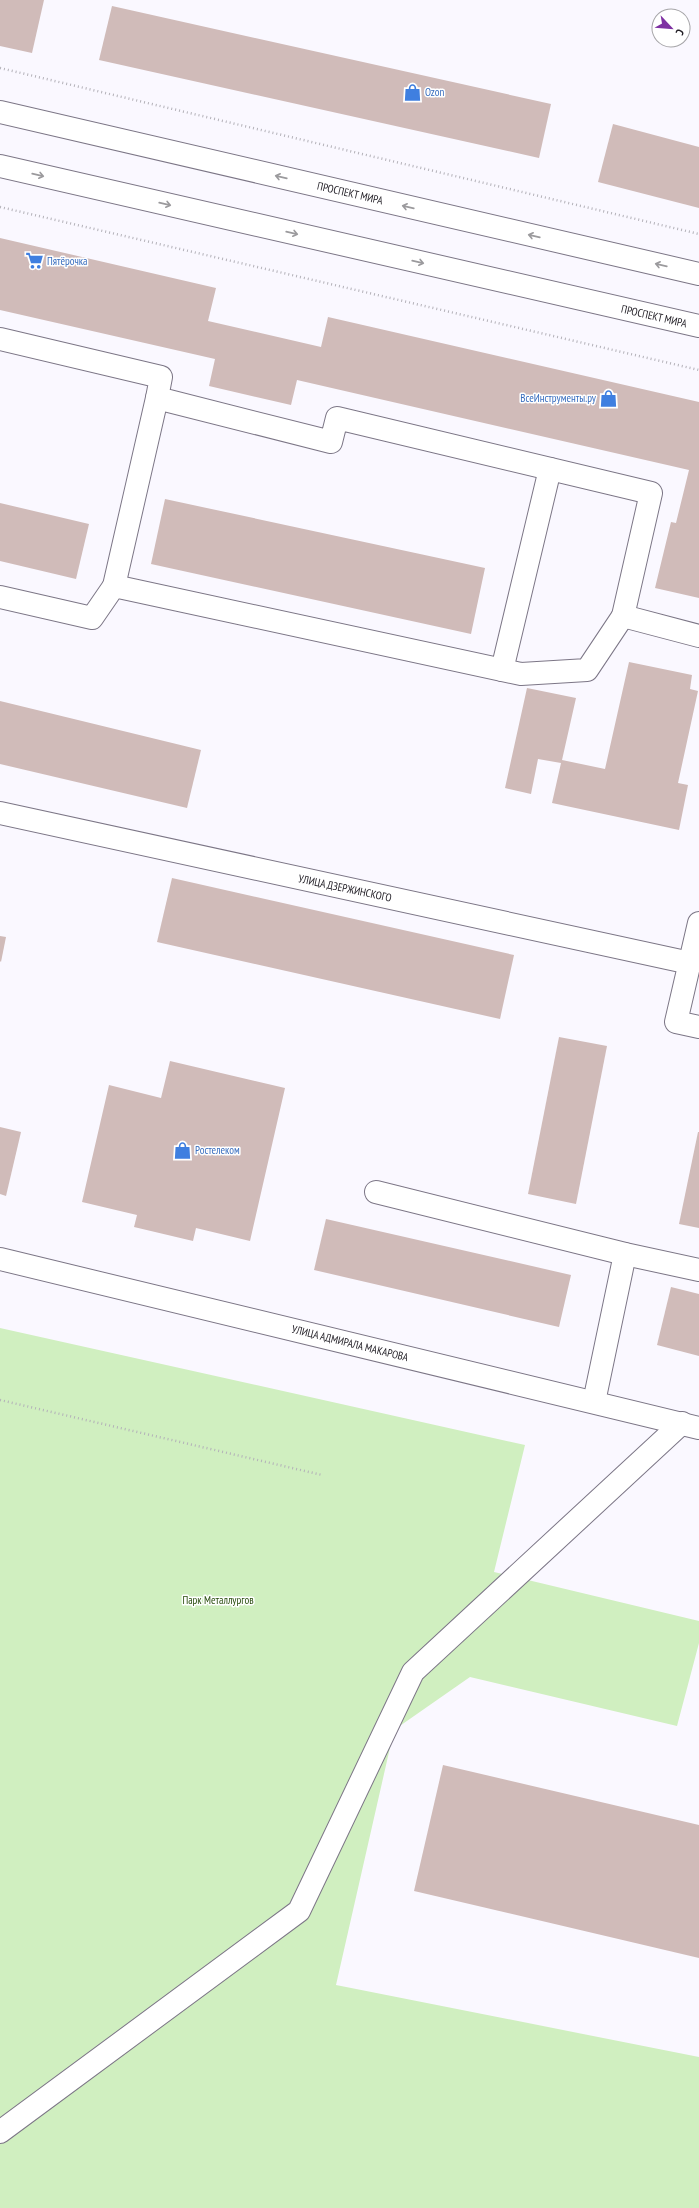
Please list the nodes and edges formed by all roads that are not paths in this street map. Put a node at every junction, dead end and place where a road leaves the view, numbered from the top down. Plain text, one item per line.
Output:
1 (0, 112) edge
2 (0, 166) edge
3 (699, 274) edge
4 (699, 326) edge
5 (0, 339) edge
6 (157, 398) junction
7 (550, 468) junction
8 (114, 586) junction
9 (0, 597) edge
10 (623, 616) junction
11 (699, 636) edge
12 (502, 670) junction
13 (0, 812) edge
14 (699, 923) edge
15 (690, 963) junction
16 (699, 1027) edge
17 (376, 1192) dead end
18 (625, 1254) junction
19 (0, 1259) edge
20 (699, 1270) edge
21 (594, 1402) junction
22 (691, 1426) edge
23 (0, 2132) edge

3 -> 1 main road, ПРОСПЕКТ МИРА
2 -> 4 main road, ПРОСПЕКТ МИРА
5 - 6 main road
6 - 7 main road
6 - 8 main road
7 - 10 main road
7 - 12 main road
8 - 9 main road
8 - 12 main road
10 - 11 main road
10 - 12 main road
13 - 15 main road, УЛИЦА ДЗЕРЖИНСКОГО
14 - 15 main road
15 - 16 main road
17 - 18 main road
18 - 20 main road
18 - 21 main road
19 - 21 main road, УЛИЦА АДМИРАЛА МАКАРОВА
21 - 22 main road, УЛИЦА АДМИРАЛА МАКАРОВА
22 - 23 main road

